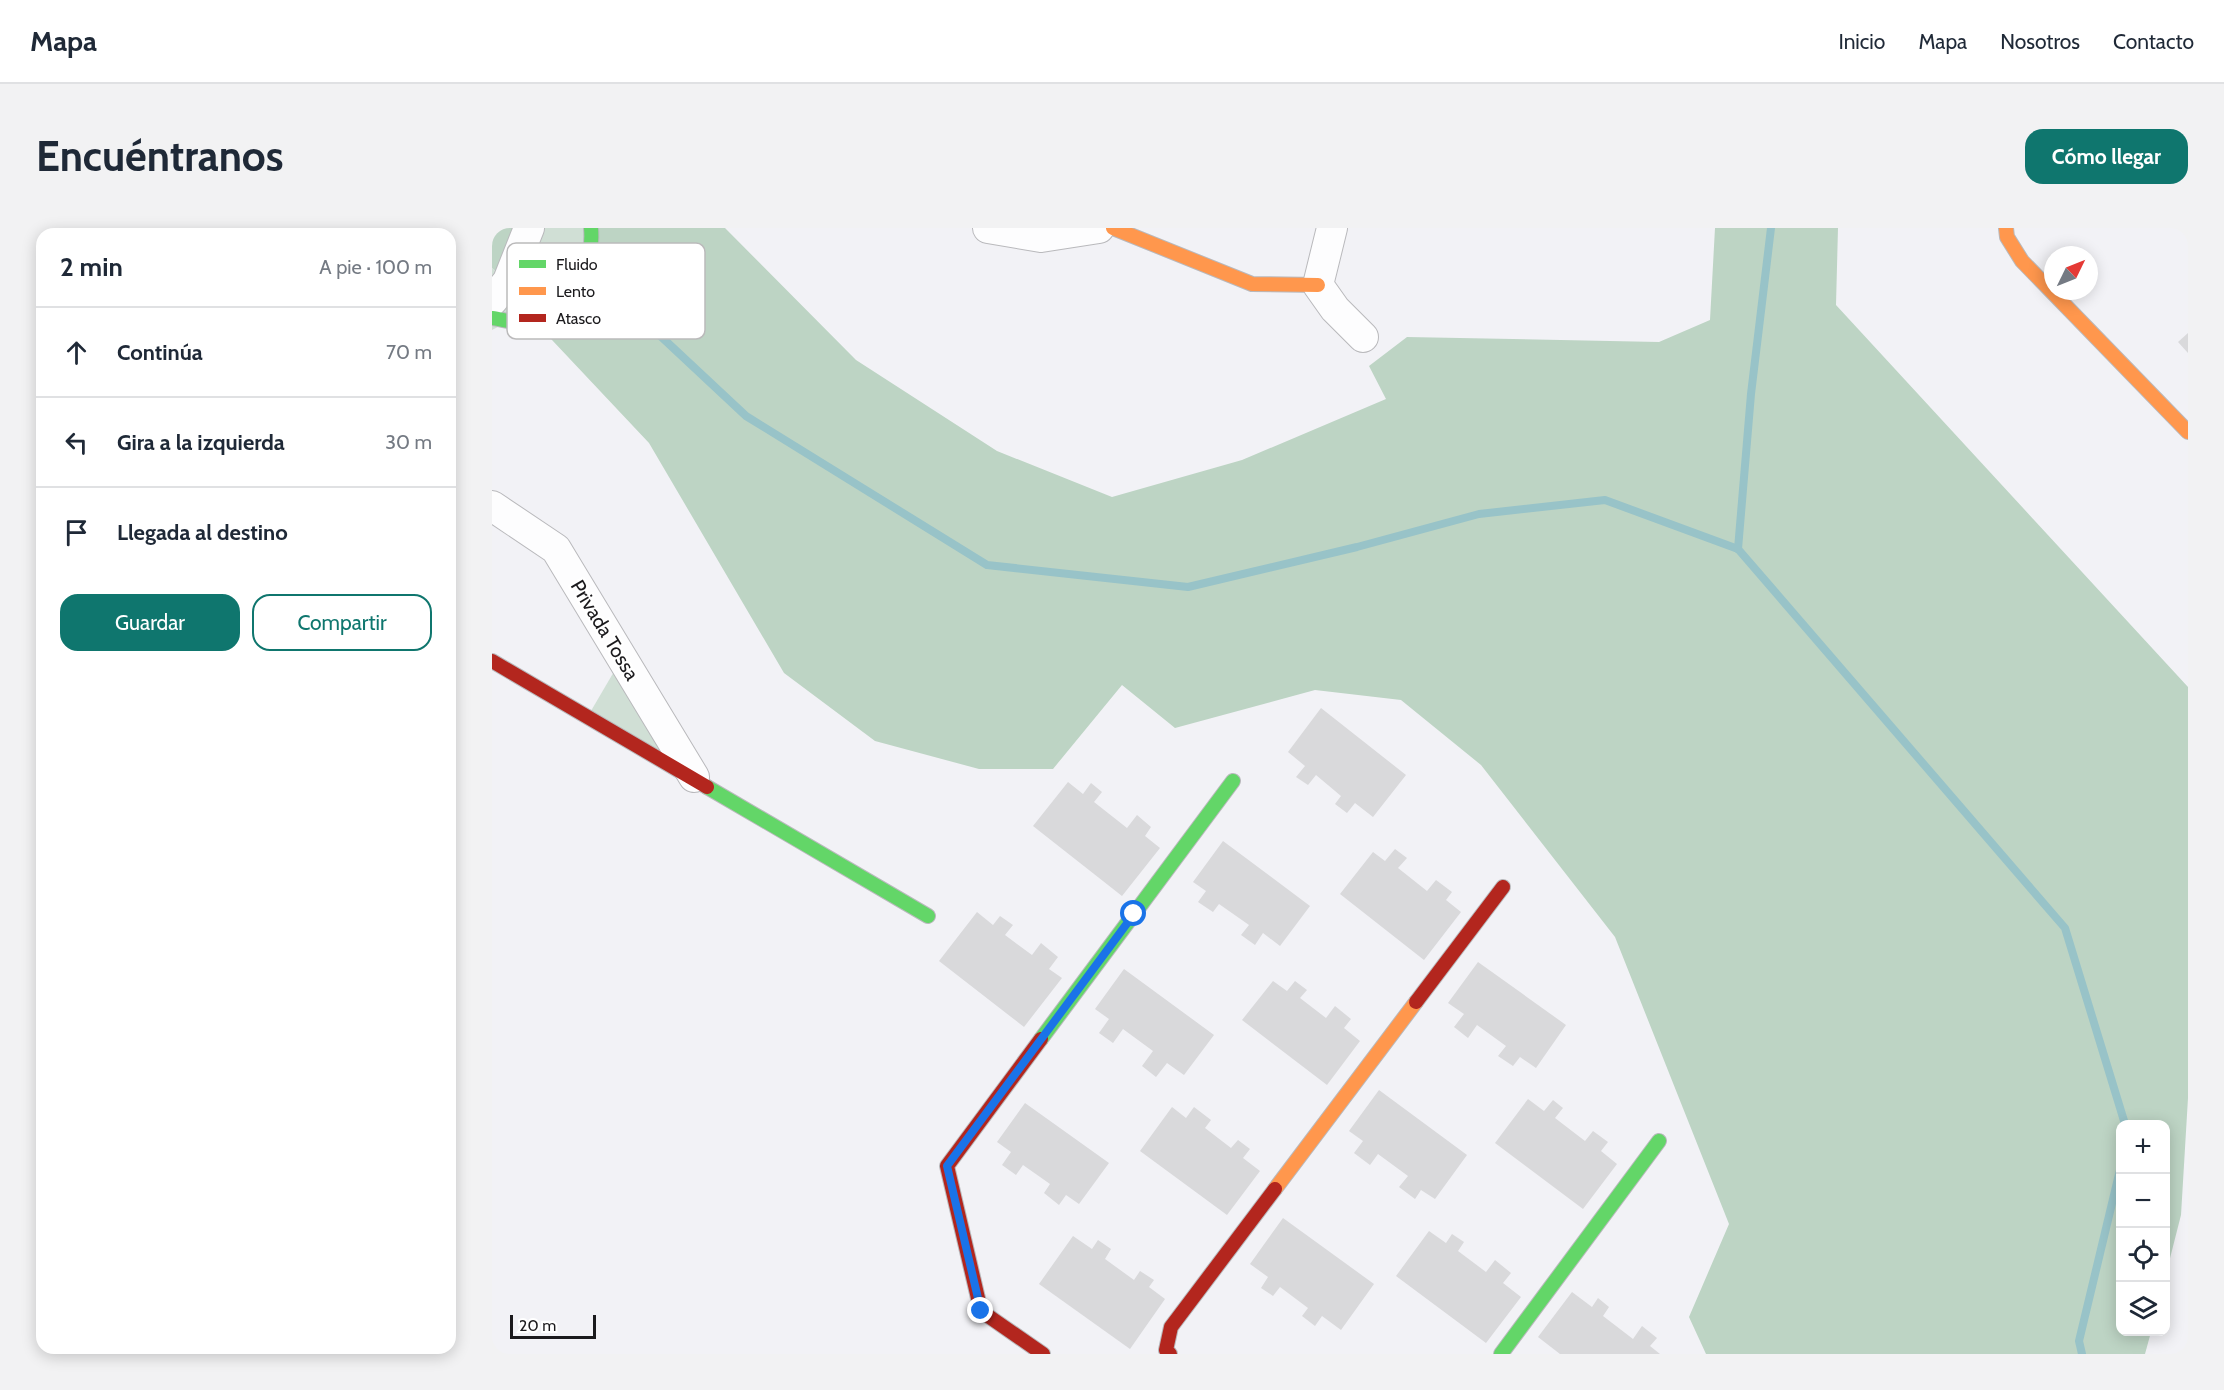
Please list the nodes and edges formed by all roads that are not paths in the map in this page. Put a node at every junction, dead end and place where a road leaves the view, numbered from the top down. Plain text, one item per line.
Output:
1 (529, 228) edge
2 (591, 228) edge
3 (988, 228) edge
4 (1099, 228) edge
5 (1113, 228) edge
6 (1332, 228) edge
7 (2006, 228) edge
8 (523, 243) edge
9 (590, 243) edge
10 (507, 282) edge
11 (1318, 285) junction
12 (492, 301) edge
13 (492, 318) edge
14 (507, 320) edge
15 (1363, 337) dead end
16 (2188, 432) edge
17 (492, 506) edge
18 (492, 661) edge
19 (694, 777) junction
20 (1233, 781) dead end
21 (1503, 887) dead end
22 (928, 916) dead end
23 (1659, 1141) dead end
24 (1043, 1354) edge
25 (1170, 1354) edge
26 (1501, 1354) edge

1 - 8 street
2 - 9 street
3 - 4 street
5 - 11 street
6 - 11 street
7 - 16 street
10 - 12 street
11 - 15 street
13 - 14 street
17 - 19 street, Privada Tossa
18 - 19 street, Privada Tossa
19 - 22 street, Privada Tossa
20 - 24 street
21 - 25 street
23 - 26 street

